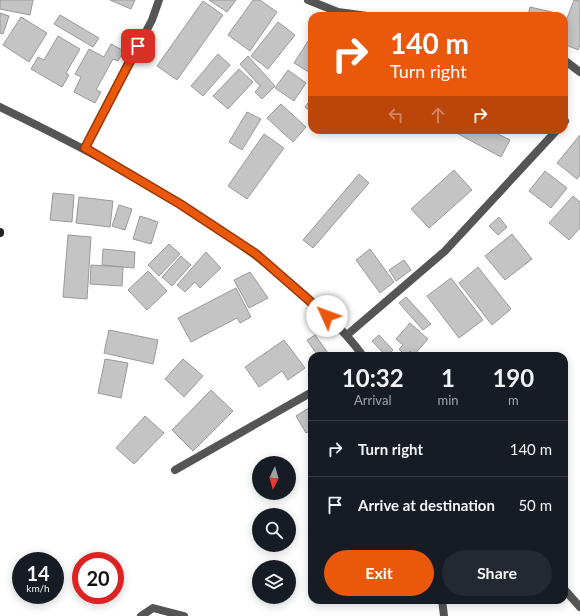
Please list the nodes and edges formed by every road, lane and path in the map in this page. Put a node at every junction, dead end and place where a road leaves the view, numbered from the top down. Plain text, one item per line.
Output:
1 (159, 0) edge
2 (308, 0) edge
3 (338, 12) edge
4 (568, 63) edge
5 (580, 72) edge
6 (0, 107) edge
7 (553, 134) edge
8 (85, 148) junction
9 (347, 335) junction
10 (360, 352) edge
11 (308, 394) edge
12 (175, 470) dead end
13 (568, 594) edge
14 (442, 604) edge
15 (580, 607) edge
16 (141, 616) edge
17 (184, 616) edge
18 (444, 616) edge

1 - 8 street
2 - 3 street
4 - 5 street
6 - 8 street
7 - 9 street
8 - 9 street
9 - 10 street
11 - 12 street
13 - 15 street
14 - 18 street
16 - 17 street

